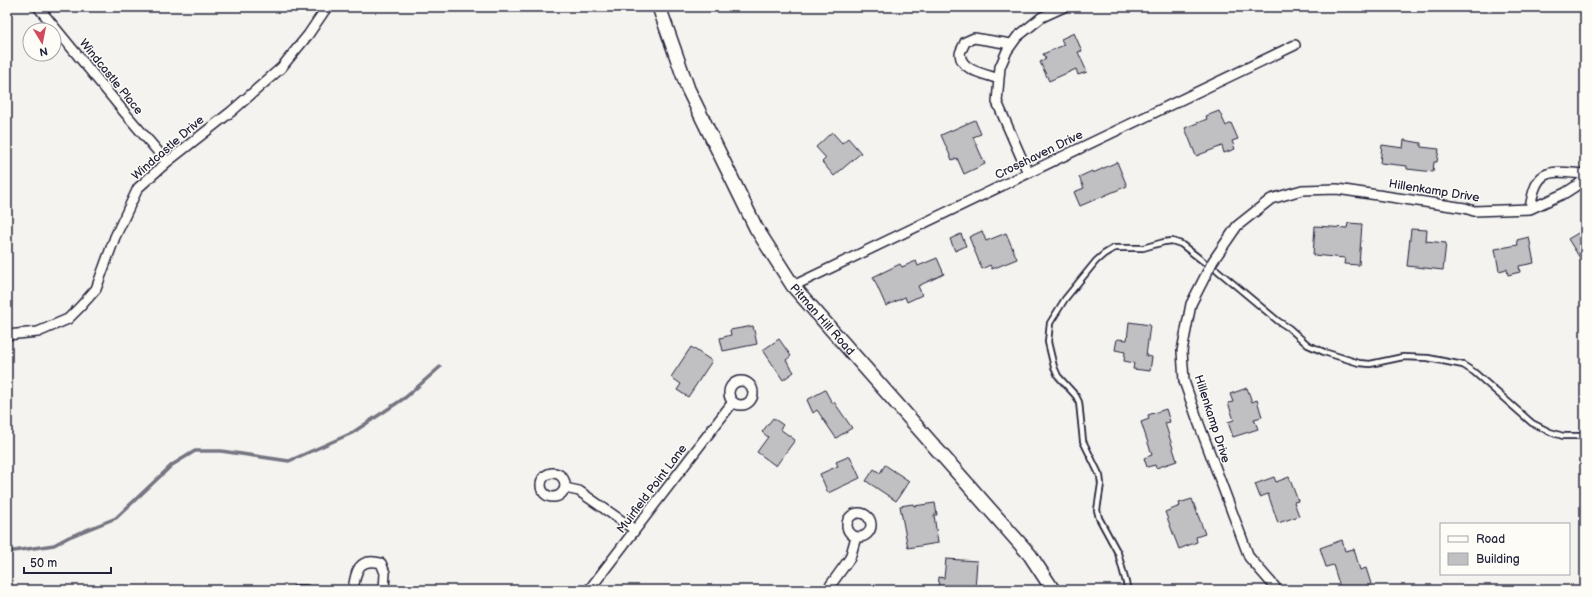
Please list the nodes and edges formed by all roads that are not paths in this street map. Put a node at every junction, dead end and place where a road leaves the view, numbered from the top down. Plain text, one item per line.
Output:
1 (38, 7) edge
2 (327, 7) edge
3 (659, 7) edge
4 (1064, 7) edge
5 (1011, 44) junction
6 (1295, 45) dead end
7 (999, 79) junction
8 (167, 162) junction
9 (1028, 174) junction
10 (1585, 174) edge
11 (1585, 178) edge
12 (1530, 209) junction
13 (1204, 262) dead end
14 (1217, 270) dead end
15 (793, 286) junction
16 (7, 335) edge
17 (733, 402) dead end
18 (1585, 436) edge
19 (566, 488) dead end
20 (635, 530) junction
21 (856, 537) dead end
22 (1275, 587) dead end
23 (297, 590) edge
24 (306, 590) edge
25 (353, 590) edge
26 (384, 590) edge
27 (589, 590) edge
28 (826, 590) edge
29 (1053, 590) edge
30 (1128, 590) edge

1 - 8 street, Windcastle Place
2 - 8 street, Windcastle Drive
3 - 15 street, Pitman Hill Road
4 - 5 street
5 - 7 street
5 - 7 street
6 - 9 street, Crosshaven Drive
7 - 9 street
8 - 16 street, Windcastle Drive
9 - 15 street, Crosshaven Drive
10 - 12 street
11 - 12 street, Hillenkamp Drive
12 - 22 street, Hillenkamp Drive
13 - 30 lane
14 - 18 lane
15 - 29 street, Pitman Hill Road
17 - 20 street, Muirfield Point Lane
19 - 20 street
20 - 27 street, Muirfield Point Lane
21 - 28 street
23 - 24 street
25 - 26 street

